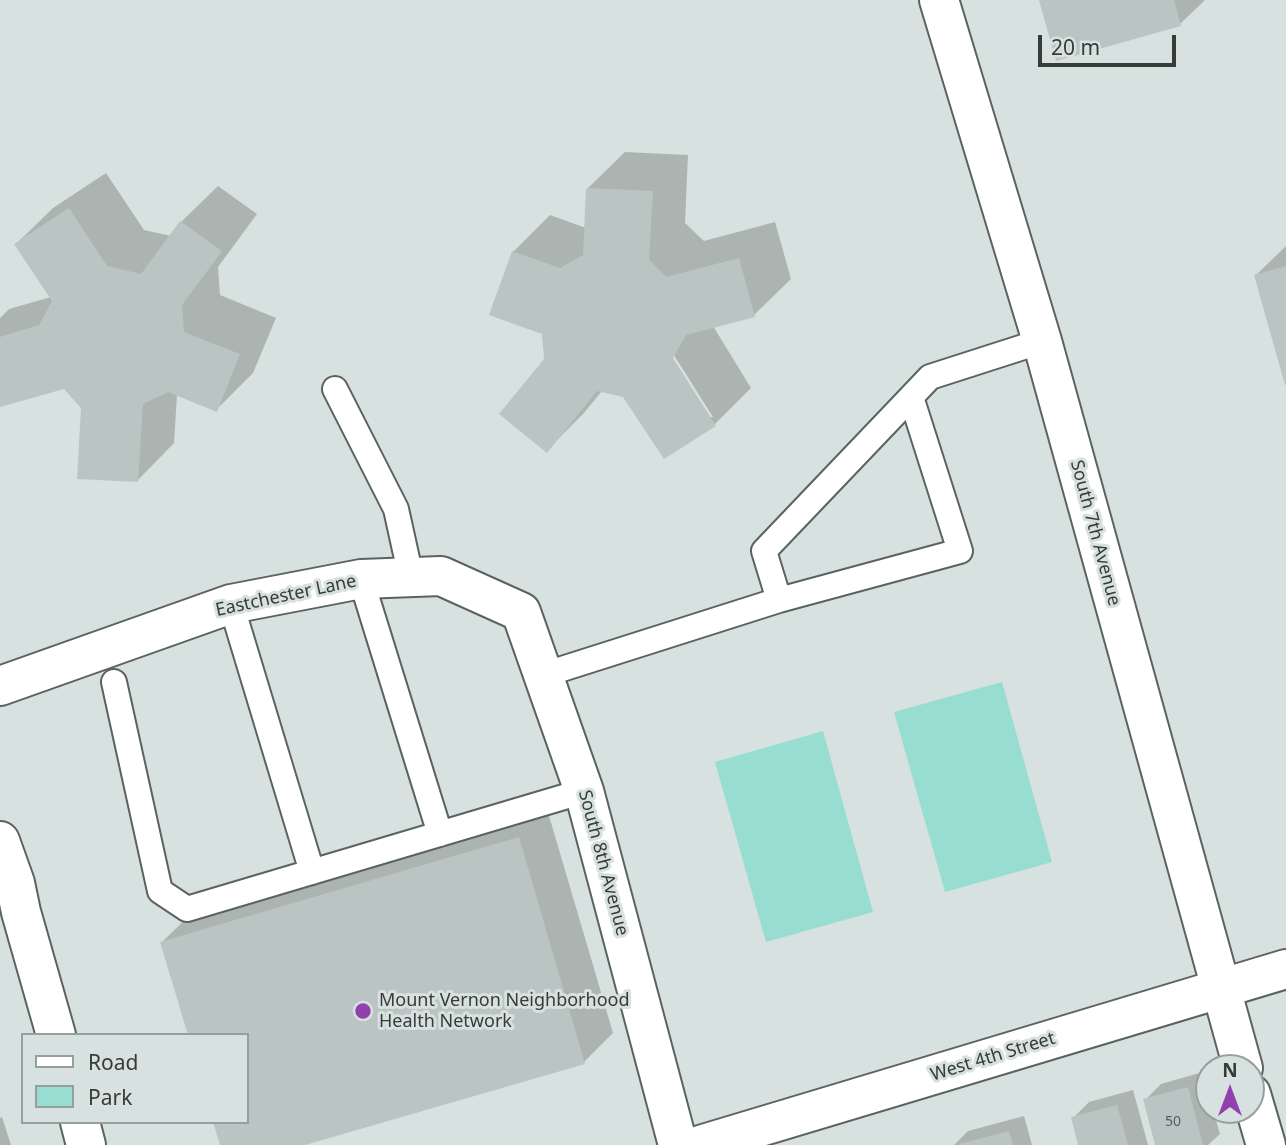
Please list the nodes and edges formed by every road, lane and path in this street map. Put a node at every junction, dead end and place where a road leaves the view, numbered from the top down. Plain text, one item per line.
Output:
1 (939, 0) edge
2 (1042, 341) junction
3 (335, 389) dead end
4 (911, 397) junction
5 (411, 577) junction
6 (361, 579) junction
7 (494, 600) joint
8 (779, 600) junction
9 (231, 604) junction
10 (543, 675) junction
11 (114, 682) dead end
12 (0, 685) edge
13 (584, 791) junction
14 (440, 834) junction
15 (0, 841) edge
16 (312, 872) junction
17 (1286, 969) edge
18 (1220, 989) junction
19 (54, 1033) edge
20 (1239, 1054) edge
21 (81, 1124) edge
22 (1260, 1124) edge
23 (86, 1145) edge
24 (678, 1145) edge
25 (700, 1145) edge
26 (1266, 1145) edge

1 - 2 street, South 7th Avenue
2 - 4 lane
2 - 18 street, South 7th Avenue
3 - 5 lane
4 - 8 lane
4 - 8 lane
5 - 6 street, Eastchester Lane
5 - 7 street, Eastchester Lane
6 - 9 street, Eastchester Lane
6 - 14 lane
7 - 10 street, South 8th Avenue
8 - 10 lane
9 - 12 street, Eastchester Lane
9 - 16 lane
10 - 13 street, South 8th Avenue
11 - 16 lane
13 - 14 lane
13 - 24 street, South 8th Avenue
14 - 16 lane
15 - 19 street
17 - 18 street, West 4th Street
18 - 20 street, South 7th Avenue
18 - 25 street, West 4th Street
21 - 23 street
22 - 26 street

